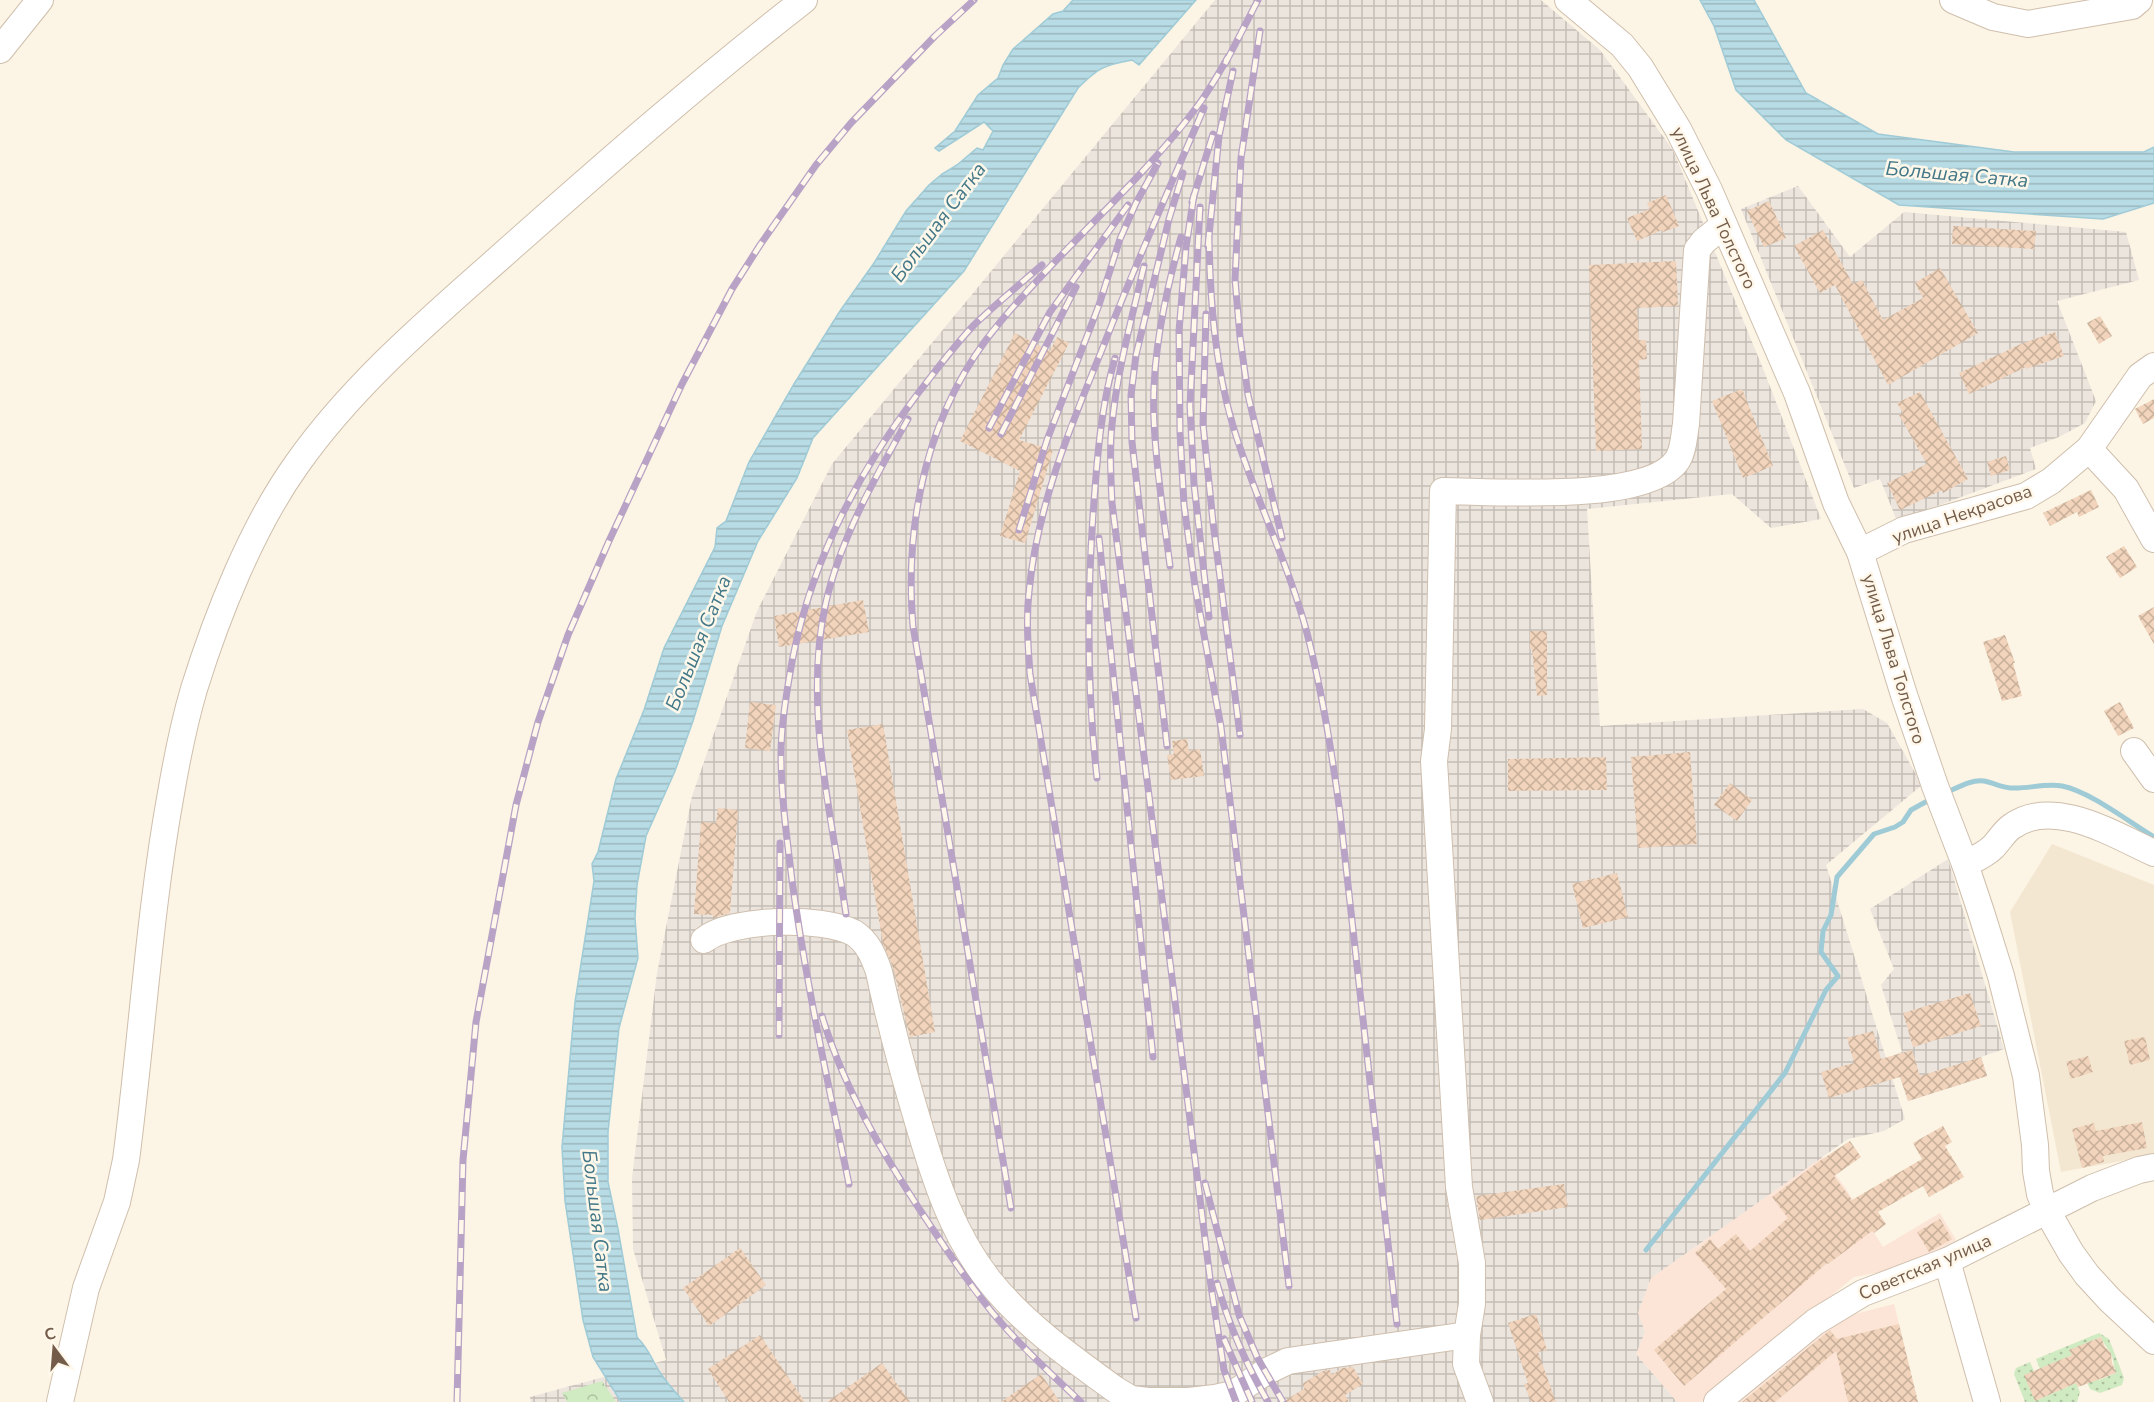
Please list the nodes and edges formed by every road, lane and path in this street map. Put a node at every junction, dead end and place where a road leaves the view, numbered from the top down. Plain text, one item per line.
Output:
1 (40, 0) edge
2 (804, 0) edge
3 (1568, 0) edge
4 (1953, 0) edge
5 (2139, 0) edge
6 (0, 50) edge
7 (1724, 225) junction
8 (2154, 366) edge
9 (2089, 449) junction
10 (2154, 539) edge
11 (1860, 552) junction
12 (2134, 751) dead end
13 (2154, 779) edge
14 (2154, 853) edge
15 (1965, 864) junction
16 (704, 940) dead end
17 (2154, 1167) edge
18 (2047, 1211) junction
19 (1947, 1261) junction
20 (1467, 1335) junction
21 (2154, 1341) edge
22 (60, 1402) edge
23 (1480, 1402) edge
24 (1717, 1402) edge
25 (1987, 1402) edge

1 - 6 street
2 - 22 street
3 - 7 street, улица Льва Толстого
4 - 5 street
7 - 11 street, улица Льва Толстого
7 - 20 street
8 - 9 street, улица Некрасова
9 - 10 street
9 - 11 street, улица Некрасова
11 - 15 street, улица Льва Толстого
12 - 13 street
14 - 15 street
15 - 18 street, улица Льва Толстого
16 - 20 street
17 - 18 street, Советская улица
18 - 19 street, Советская улица
18 - 21 street, улица Льва Толстого
19 - 24 street, Советская улица
19 - 25 street
20 - 23 street

